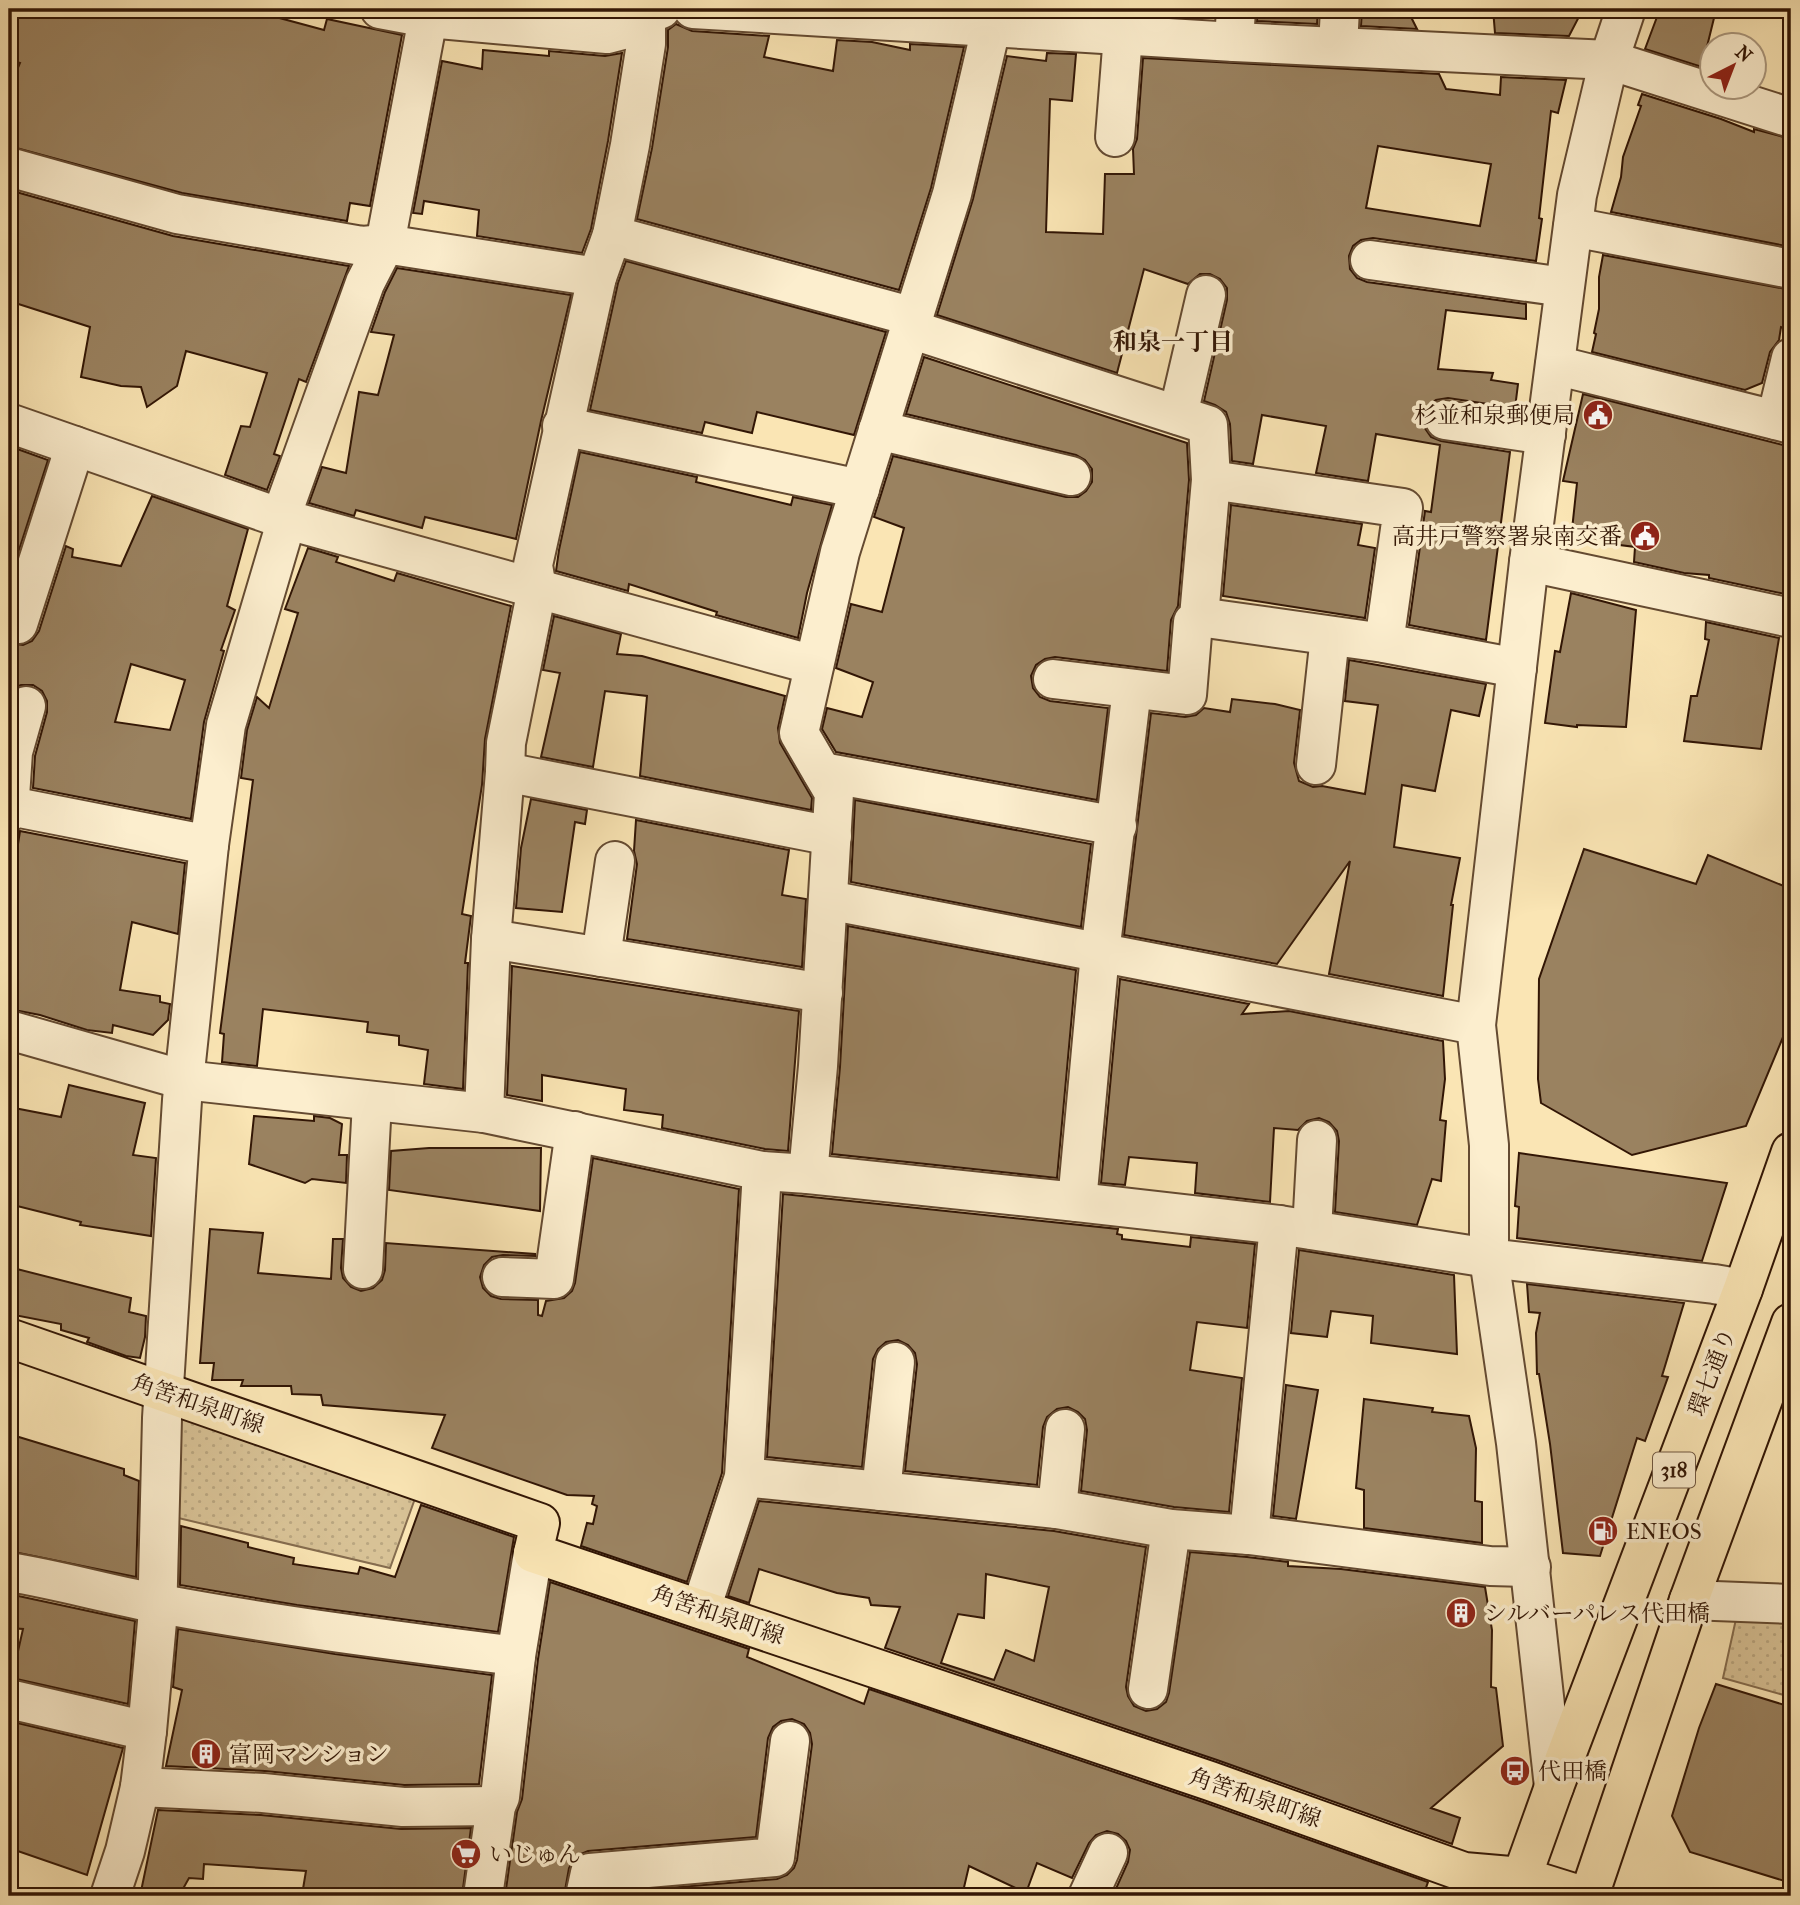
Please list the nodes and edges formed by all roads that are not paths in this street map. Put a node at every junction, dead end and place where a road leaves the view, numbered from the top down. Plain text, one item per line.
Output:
1 (380, 9) edge
2 (693, 9) edge
3 (1626, 9) edge
4 (650, 11) edge
5 (428, 18) junction
6 (1070, 20) edge
7 (1235, 25) edge
8 (1339, 27) edge
9 (991, 28) junction
10 (1123, 35) junction
11 (1609, 60) junction
12 (1791, 118) edge
13 (1115, 137) dead end
14 (9, 167) edge
15 (1573, 227) junction
16 (612, 235) junction
17 (385, 244) junction
18 (1370, 260) dead end
19 (1791, 269) edge
20 (597, 277) junction
21 (1564, 287) junction
22 (1206, 295) dead end
23 (912, 323) junction
24 (1791, 358) edge
25 (1555, 365) junction
26 (1178, 415) junction
27 (1445, 420) dead end
28 (1784, 422) edge
29 (9, 423) edge
30 (562, 426) junction
31 (878, 430) junction
32 (1546, 435) junction
33 (75, 446) junction
34 (1071, 476) dead end
35 (1211, 480) junction
36 (860, 489) junction
37 (284, 519) junction
38 (1529, 562) junction
39 (537, 589) junction
40 (1199, 617) junction
41 (1791, 618) edge
42 (18, 624) dead end
43 (1330, 636) junction
44 (1384, 643) junction
45 (814, 665) junction
46 (1517, 668) junction
47 (1053, 679) dead end
48 (1132, 689) junction
49 (26, 706) dead end
50 (1316, 765) dead end
51 (505, 772) junction
52 (822, 772) junction
53 (9, 809) edge
54 (1117, 826) junction
55 (832, 836) junction
56 (209, 845) junction
57 (615, 861) dead end
58 (828, 900) junction
59 (491, 939) junction
60 (1100, 953) junction
61 (601, 957) junction
62 (823, 993) junction
63 (1476, 1025) junction
64 (9, 1030) edge
65 (184, 1080) junction
66 (372, 1102) junction
67 (484, 1113) junction
68 (575, 1131) junction
69 (1317, 1140) dead end
70 (1791, 1152) edge
71 (762, 1171) junction
72 (808, 1174) junction
73 (1077, 1202) junction
74 (1295, 1228) junction
75 (1489, 1258) junction
76 (363, 1269) dead end
77 (502, 1277) dead end
78 (1743, 1289) junction
79 (1791, 1322) edge
80 (9, 1338) edge
81 (895, 1362) dead end
82 (164, 1393) junction
83 (1065, 1429) dead end
84 (744, 1477) junction
85 (881, 1491) junction
86 (1057, 1509) junction
87 (1171, 1530) junction
88 (1249, 1535) junction
89 (533, 1553) junction
90 (1531, 1567) junction
91 (9, 1572) edge
92 (1689, 1600) junction
93 (157, 1604) junction
94 (1791, 1604) edge
95 (701, 1609) junction
96 (516, 1656) junction
97 (1148, 1689) dead end
98 (9, 1699) edge
99 (147, 1731) junction
100 (790, 1741) dead end
101 (140, 1787) junction
102 (1554, 1787) junction
103 (496, 1806) junction
104 (1108, 1853) dead end
105 (1518, 1887) edge
106 (110, 1896) edge
107 (483, 1896) edge
108 (586, 1896) edge
109 (1088, 1896) edge
110 (1583, 1896) edge
111 (1589, 1896) edge

1 - 5 street
2 - 9 street
3 - 11 street
4 - 5 street
4 - 16 street
5 - 17 street
6 - 9 street
6 - 10 street
7 - 8 street
7 - 10 street
8 - 11 street
9 - 23 street
10 - 13 street
11 - 12 street
11 - 15 street
14 - 17 street
15 - 19 street
15 - 21 street
16 - 20 street
16 - 23 street
17 - 20 street
17 - 37 street
18 - 21 street
20 - 30 street
21 - 25 street
22 - 26 street
23 - 26 street
23 - 31 street
24 - 28 street
25 - 28 street
25 - 32 street
26 - 35 street
27 - 32 street
29 - 33 street
30 - 36 street
30 - 39 street
31 - 34 street
31 - 36 street
32 - 38 street
33 - 37 street
33 - 42 street
35 - 40 street
35 - 44 street
36 - 45 street
37 - 39 street
37 - 56 street
38 - 41 street
38 - 46 street
39 - 45 street
39 - 51 street
40 - 43 street
40 - 48 street
43 - 44 street
43 - 50 street
44 - 46 street
45 - 52 street
46 - 63 street
47 - 48 street
48 - 54 street
49 - 53 street
51 - 55 street
51 - 59 street
52 - 54 street
52 - 55 street
53 - 56 street
54 - 60 street
55 - 58 street
56 - 65 street
57 - 61 street
58 - 60 street
58 - 62 street
59 - 61 street
59 - 67 street
60 - 63 street
60 - 73 street
61 - 62 street
62 - 72 street
63 - 75 street
64 - 65 street
65 - 66 street
65 - 82 street
66 - 67 street
66 - 76 street
67 - 68 street
68 - 71 street
68 - 77 street
69 - 74 street
70 - 78 main road, 環七通り / 318
71 - 72 street
71 - 84 street
72 - 73 street
73 - 74 street
74 - 75 street
74 - 88 street
75 - 78 street
75 - 90 street
78 - 102 main road, 環七通り / 318
79 - 92 main road, 318
80 - 82 main road, 角筈和泉町線
81 - 85 street
82 - 89 main road, 角筈和泉町線
82 - 93 street
83 - 86 street
84 - 85 street
84 - 95 street
85 - 86 street
86 - 87 street
87 - 88 street
87 - 97 street
88 - 90 street
89 - 95 main road, 角筈和泉町線
89 - 96 street
90 - 102 street
91 - 93 street
92 - 94 street
92 - 111 main road, 318
93 - 96 street
93 - 99 street
95 - 105 main road, 角筈和泉町線
96 - 103 street
98 - 99 street
99 - 101 street
100 - 108 street
101 - 103 street
101 - 106 street
102 - 105 main road, 318
103 - 107 street
104 - 109 street
105 - 110 main road, 角筈和泉町線

